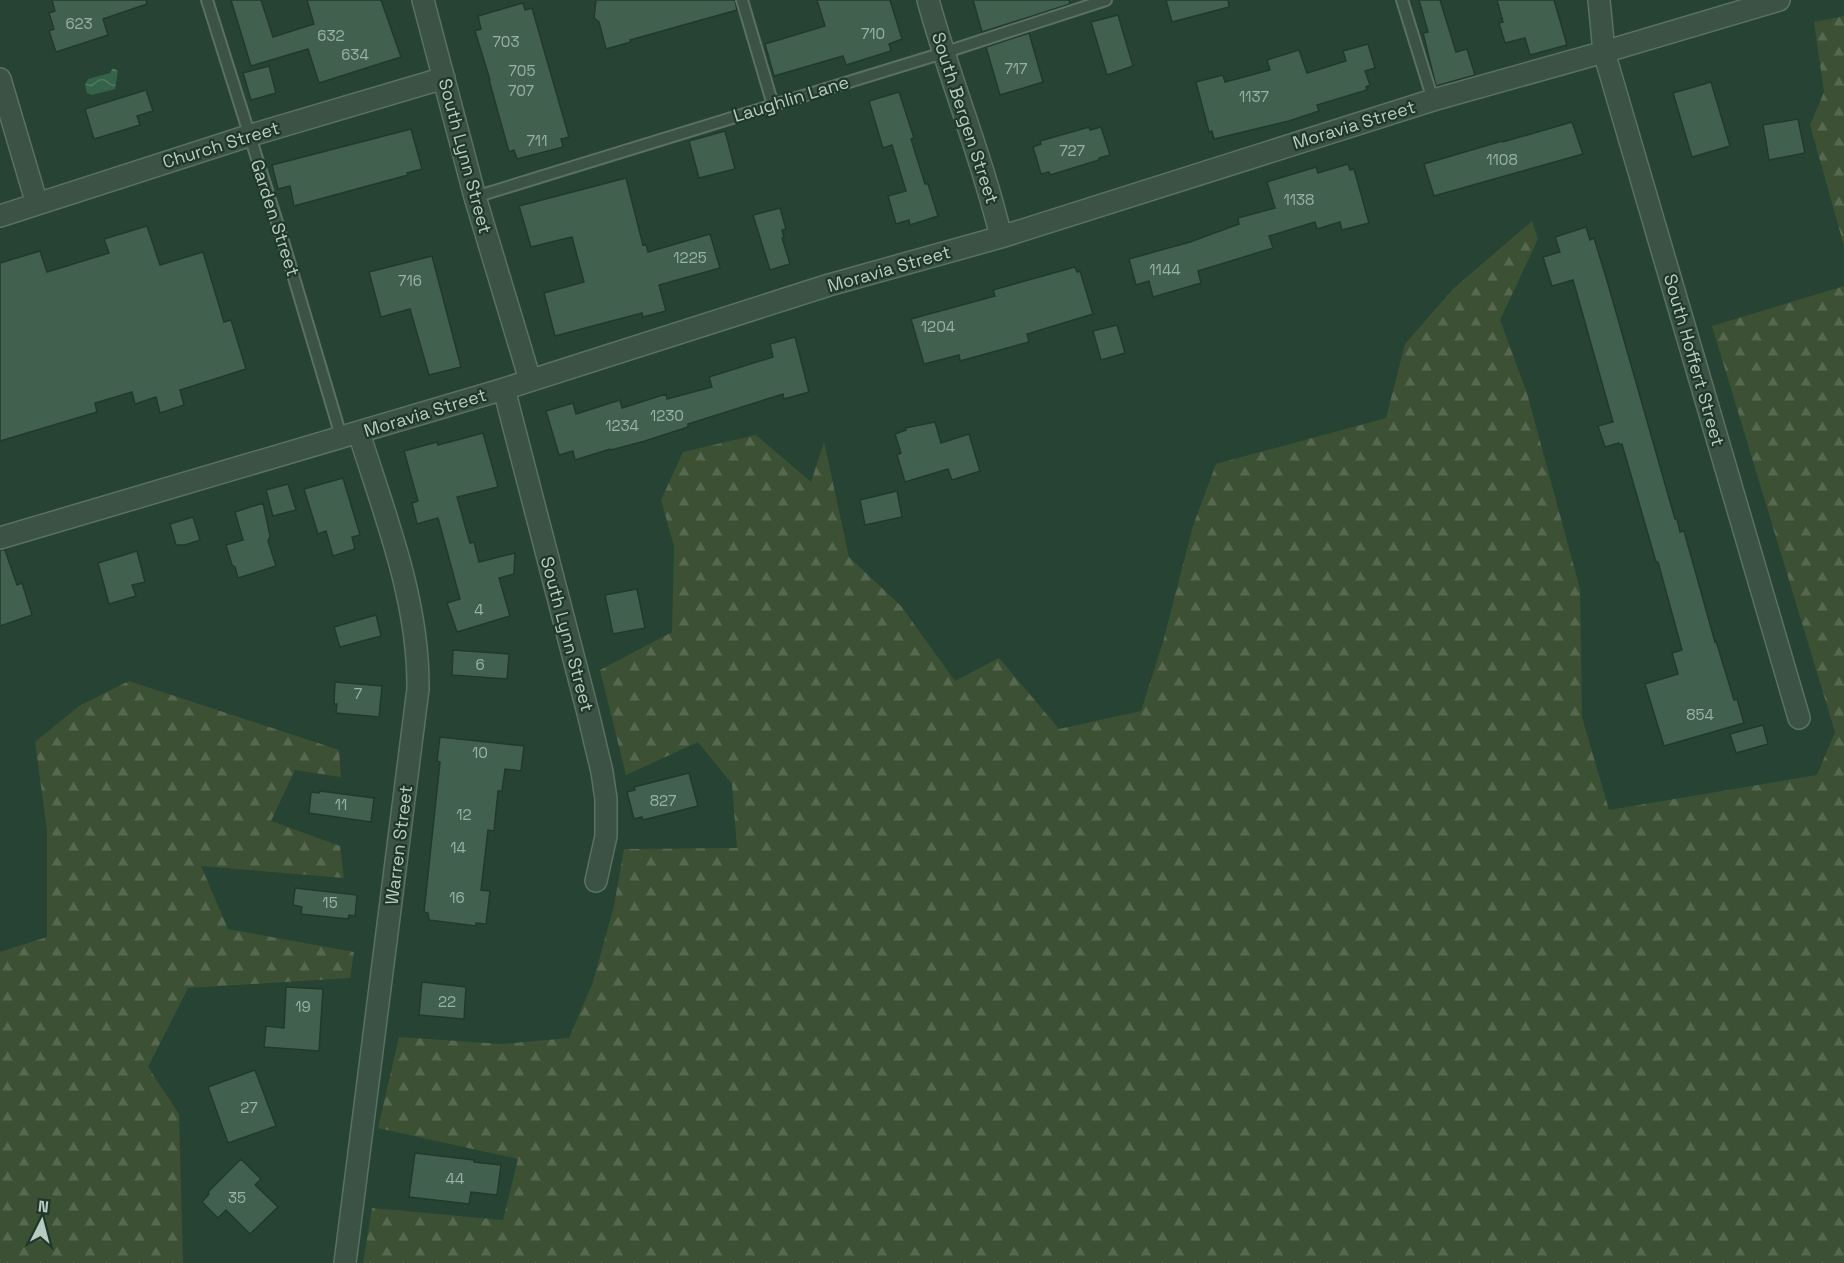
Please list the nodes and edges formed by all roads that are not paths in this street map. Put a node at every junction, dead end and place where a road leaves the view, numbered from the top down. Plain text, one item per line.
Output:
1 (207, 0) edge
2 (423, 0) edge
3 (742, 0) edge
4 (928, 0) edge
5 (1106, 0) edge
6 (1402, 0) edge
7 (1599, 0) edge
8 (1779, 0) edge
9 (943, 52) junction
10 (1604, 52) junction
11 (444, 78) junction
12 (0, 79) edge
13 (1433, 100) junction
14 (773, 105) junction
15 (248, 136) junction
16 (475, 197) junction
17 (37, 204) junction
18 (0, 216) edge
19 (1000, 237) junction
20 (531, 380) junction
21 (504, 389) junction
22 (350, 434) junction
23 (0, 538) edge
24 (1799, 718) dead end
25 (596, 881) dead end
26 (345, 1263) edge

1 - 15 lane, Garden Street
2 - 11 street, South Lynn Street
3 - 14 lane
4 - 9 street, South Bergen Street
5 - 9 lane, Laughlin Lane
6 - 13 lane
7 - 10 street, South Hoffert Street
8 - 10 street, Moravia Street
9 - 14 lane, Laughlin Lane
9 - 19 street, South Bergen Street
10 - 13 street, Moravia Street
10 - 24 street, South Hoffert Street
11 - 15 street, Church Street
11 - 16 street, South Lynn Street
12 - 17 street
13 - 19 street, Moravia Street
14 - 16 lane, Laughlin Lane
15 - 17 street, Church Street
15 - 22 lane, Garden Street
16 - 20 street, South Lynn Street
17 - 18 street, Church Street
19 - 20 street, Moravia Street
20 - 21 street, Moravia Street
21 - 22 street, Moravia Street
21 - 25 street, South Lynn Street
22 - 23 street, Moravia Street
22 - 26 street, Warren Street

